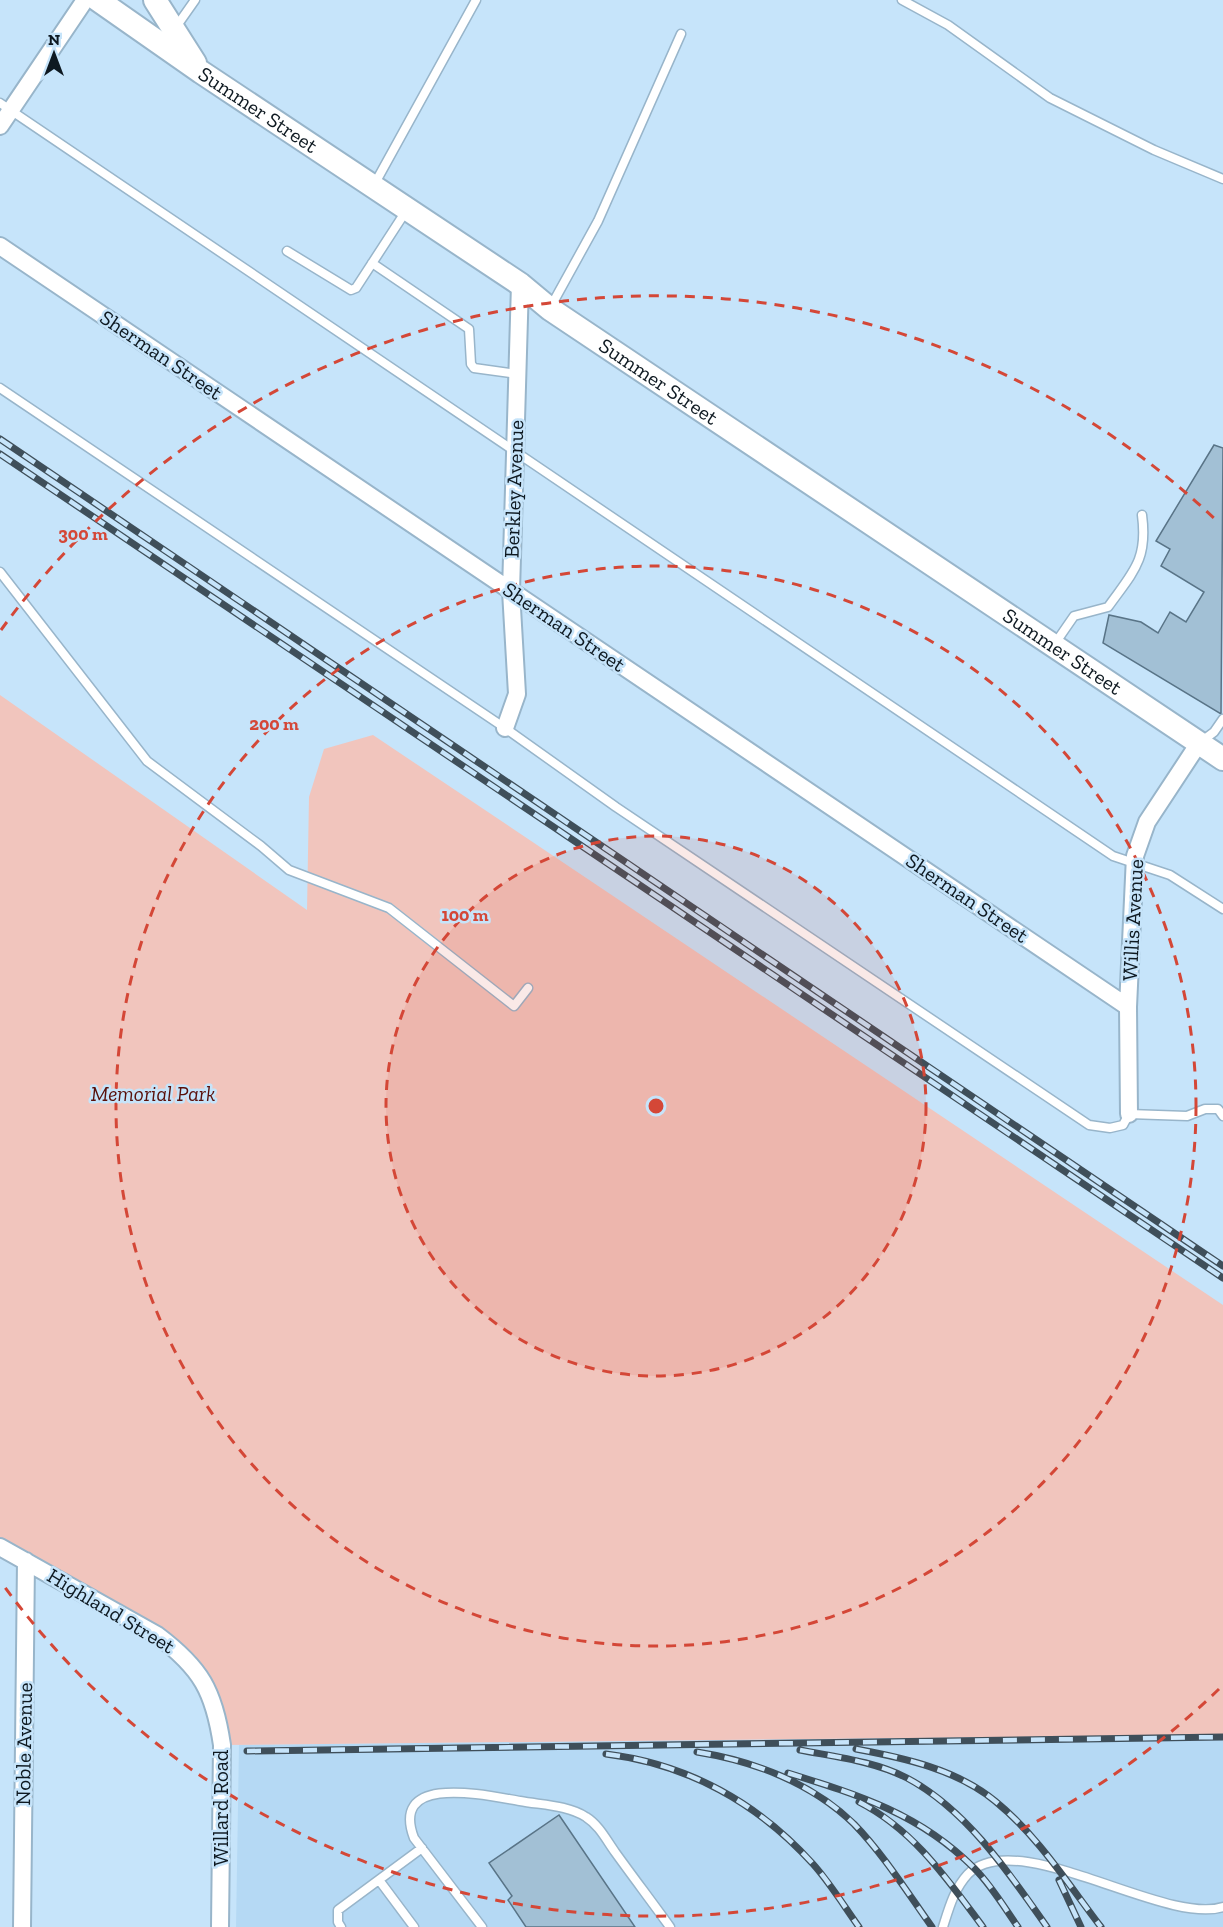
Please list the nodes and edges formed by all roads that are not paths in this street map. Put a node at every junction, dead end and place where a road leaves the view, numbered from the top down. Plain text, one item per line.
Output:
1 (85, 0) edge
2 (98, 0) edge
3 (155, 0) edge
4 (195, 0) edge
5 (476, 0) edge
6 (902, 0) edge
7 (174, 29) junction
8 (681, 34) dead end
9 (201, 72) junction
10 (5, 106) edge
11 (0, 126) edge
12 (1223, 179) edge
13 (374, 186) junction
14 (408, 208) junction
15 (0, 246) edge
16 (287, 251) dead end
17 (372, 263) junction
18 (520, 284) junction
19 (550, 309) junction
20 (517, 374) junction
21 (0, 388) edge
22 (515, 449) junction
23 (1142, 515) dead end
24 (0, 572) edge
25 (511, 591) junction
26 (1054, 646) junction
27 (1223, 719) edge
28 (506, 728) junction
29 (1199, 743) junction
30 (1223, 759) edge
31 (1134, 864) junction
32 (1223, 909) edge
33 (528, 988) dead end
34 (1128, 1007) junction
35 (1129, 1114) junction
36 (1223, 1116) edge
37 (0, 1547) edge
38 (26, 1562) junction
39 (209, 1690) joint
40 (422, 1848) junction
41 (379, 1880) junction
42 (1223, 1907) edge
43 (22, 1927) edge
44 (220, 1927) edge
45 (341, 1927) edge
46 (414, 1927) edge
47 (482, 1927) edge
48 (670, 1927) edge
49 (943, 1927) edge

1 - 10 street
2 - 9 street, Summer Street
3 - 7 street
4 - 7 lane
5 - 13 lane
6 - 12 lane
7 - 9 street
8 - 19 lane
9 - 13 street, Summer Street
10 - 11 street
10 - 22 lane
13 - 14 street, Summer Street
14 - 17 lane
14 - 18 street, Summer Street
15 - 25 street, Sherman Street
16 - 17 lane
17 - 20 lane
18 - 19 street, Summer Street
18 - 20 street, Berkley Avenue
19 - 26 street, Summer Street
20 - 22 street, Berkley Avenue
21 - 28 lane
22 - 25 street, Berkley Avenue
22 - 31 lane
23 - 26 lane
24 - 33 lane
25 - 28 street, Berkley Avenue
25 - 34 street, Sherman Street
26 - 29 street, Summer Street
27 - 29 lane
28 - 35 lane
29 - 30 street, Summer Street
29 - 31 street, Willis Avenue
31 - 32 lane
31 - 34 street, Willis Avenue
34 - 35 street, Willis Avenue
35 - 36 lane
37 - 38 street, Highland Street
38 - 39 street, Highland Street
38 - 43 street, Noble Avenue
39 - 44 street, Willard Road
40 - 41 lane
40 - 47 lane
40 - 48 lane
41 - 45 lane
41 - 46 lane
42 - 49 lane

